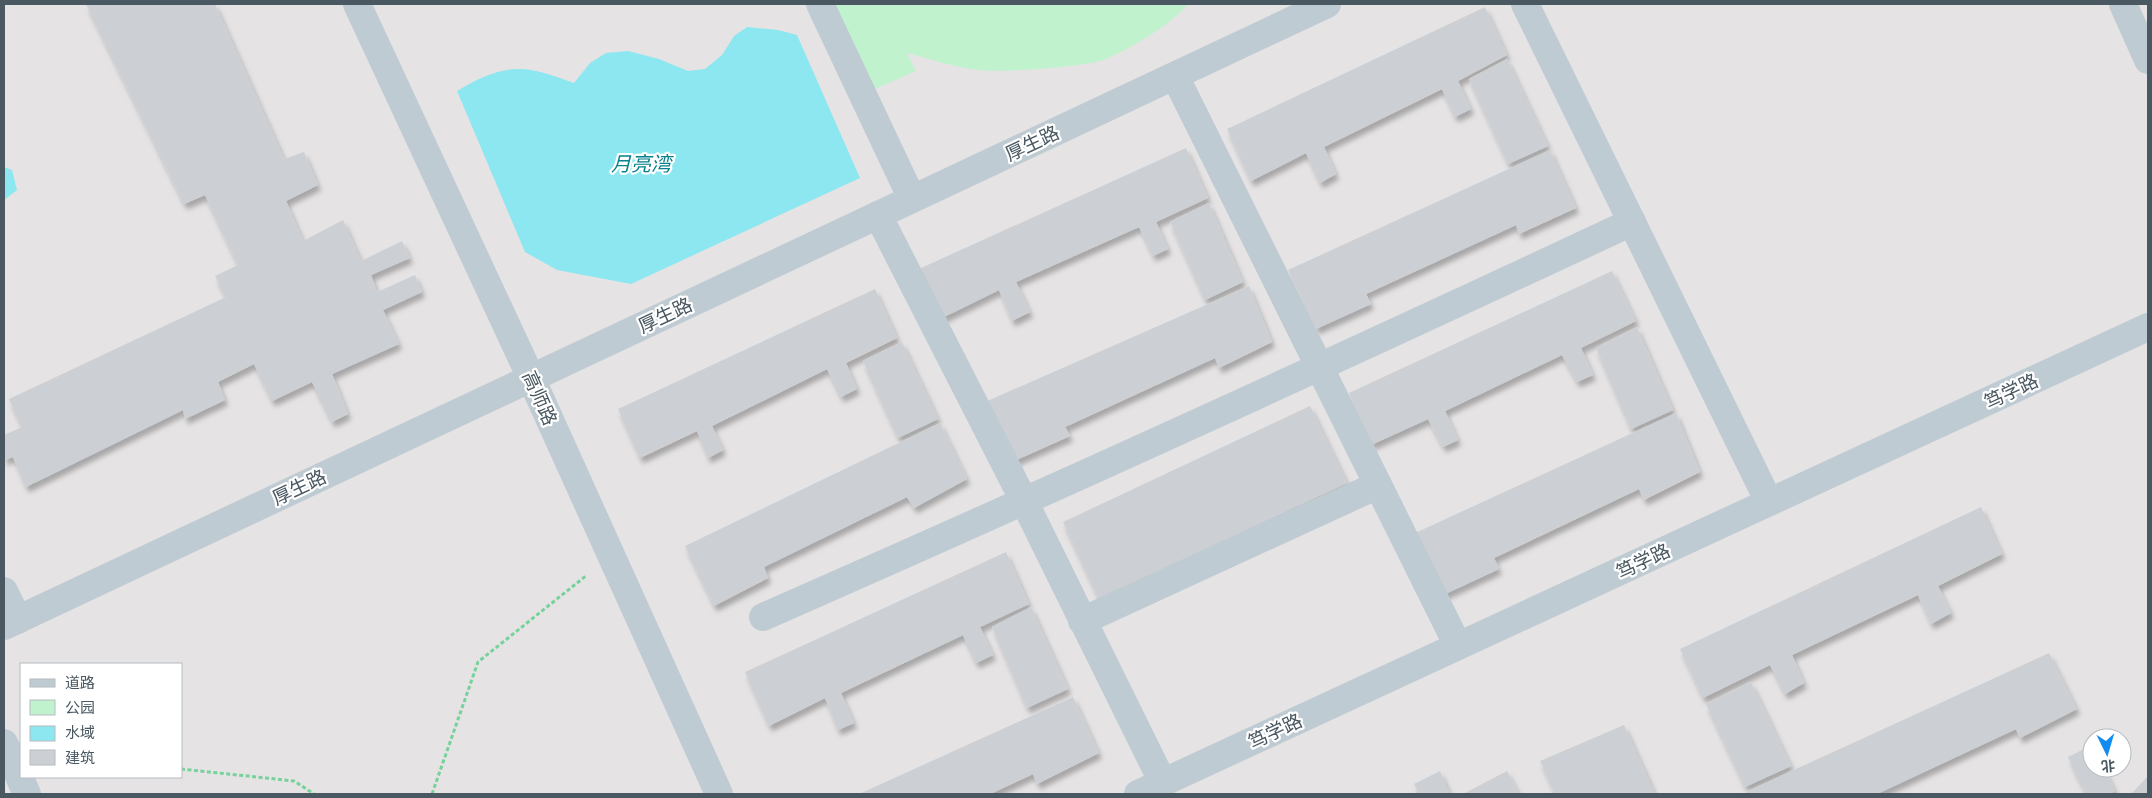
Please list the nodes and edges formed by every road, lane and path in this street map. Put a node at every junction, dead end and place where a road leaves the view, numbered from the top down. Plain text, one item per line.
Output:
1 (357, 4) edge
2 (820, 4) edge
3 (1327, 4) edge
4 (1525, 4) edge
5 (2123, 4) edge
6 (2148, 60) edge
7 (1175, 76) junction
8 (912, 199) junction
9 (878, 215) junction
10 (1632, 222) junction
11 (2148, 327) edge
12 (1321, 367) junction
13 (531, 378) junction
14 (1378, 485) junction
15 (1769, 502) junction
16 (1025, 503) junction
17 (611, 556) junction
18 (4, 591) edge
19 (763, 617) dead end
20 (1082, 622) junction
21 (11, 623) edge
22 (1458, 646) junction
23 (4, 744) edge
24 (182, 769) edge
25 (1163, 783) junction
26 (27, 794) edge
27 (314, 794) edge
28 (432, 794) edge
29 (719, 794) edge
30 (1138, 794) edge

1 - 13 street, 高师路
2 - 8 street
3 - 7 street, 厚生路
4 - 10 street
5 - 6 street
7 - 8 street, 厚生路
7 - 12 street
8 - 9 street, 厚生路
9 - 13 street, 厚生路
9 - 16 street
10 - 12 street
10 - 15 street
11 - 15 street, 笃学路
12 - 14 street
12 - 16 street
13 - 17 street, 高师路
13 - 21 street, 厚生路
14 - 20 street
14 - 22 street
15 - 22 street, 笃学路
16 - 19 street
16 - 20 street
17 - 28 path
17 - 29 street, 高师路
18 - 21 street
20 - 25 street
22 - 25 street, 笃学路
23 - 26 street
24 - 27 path
25 - 30 street, 笃学路

